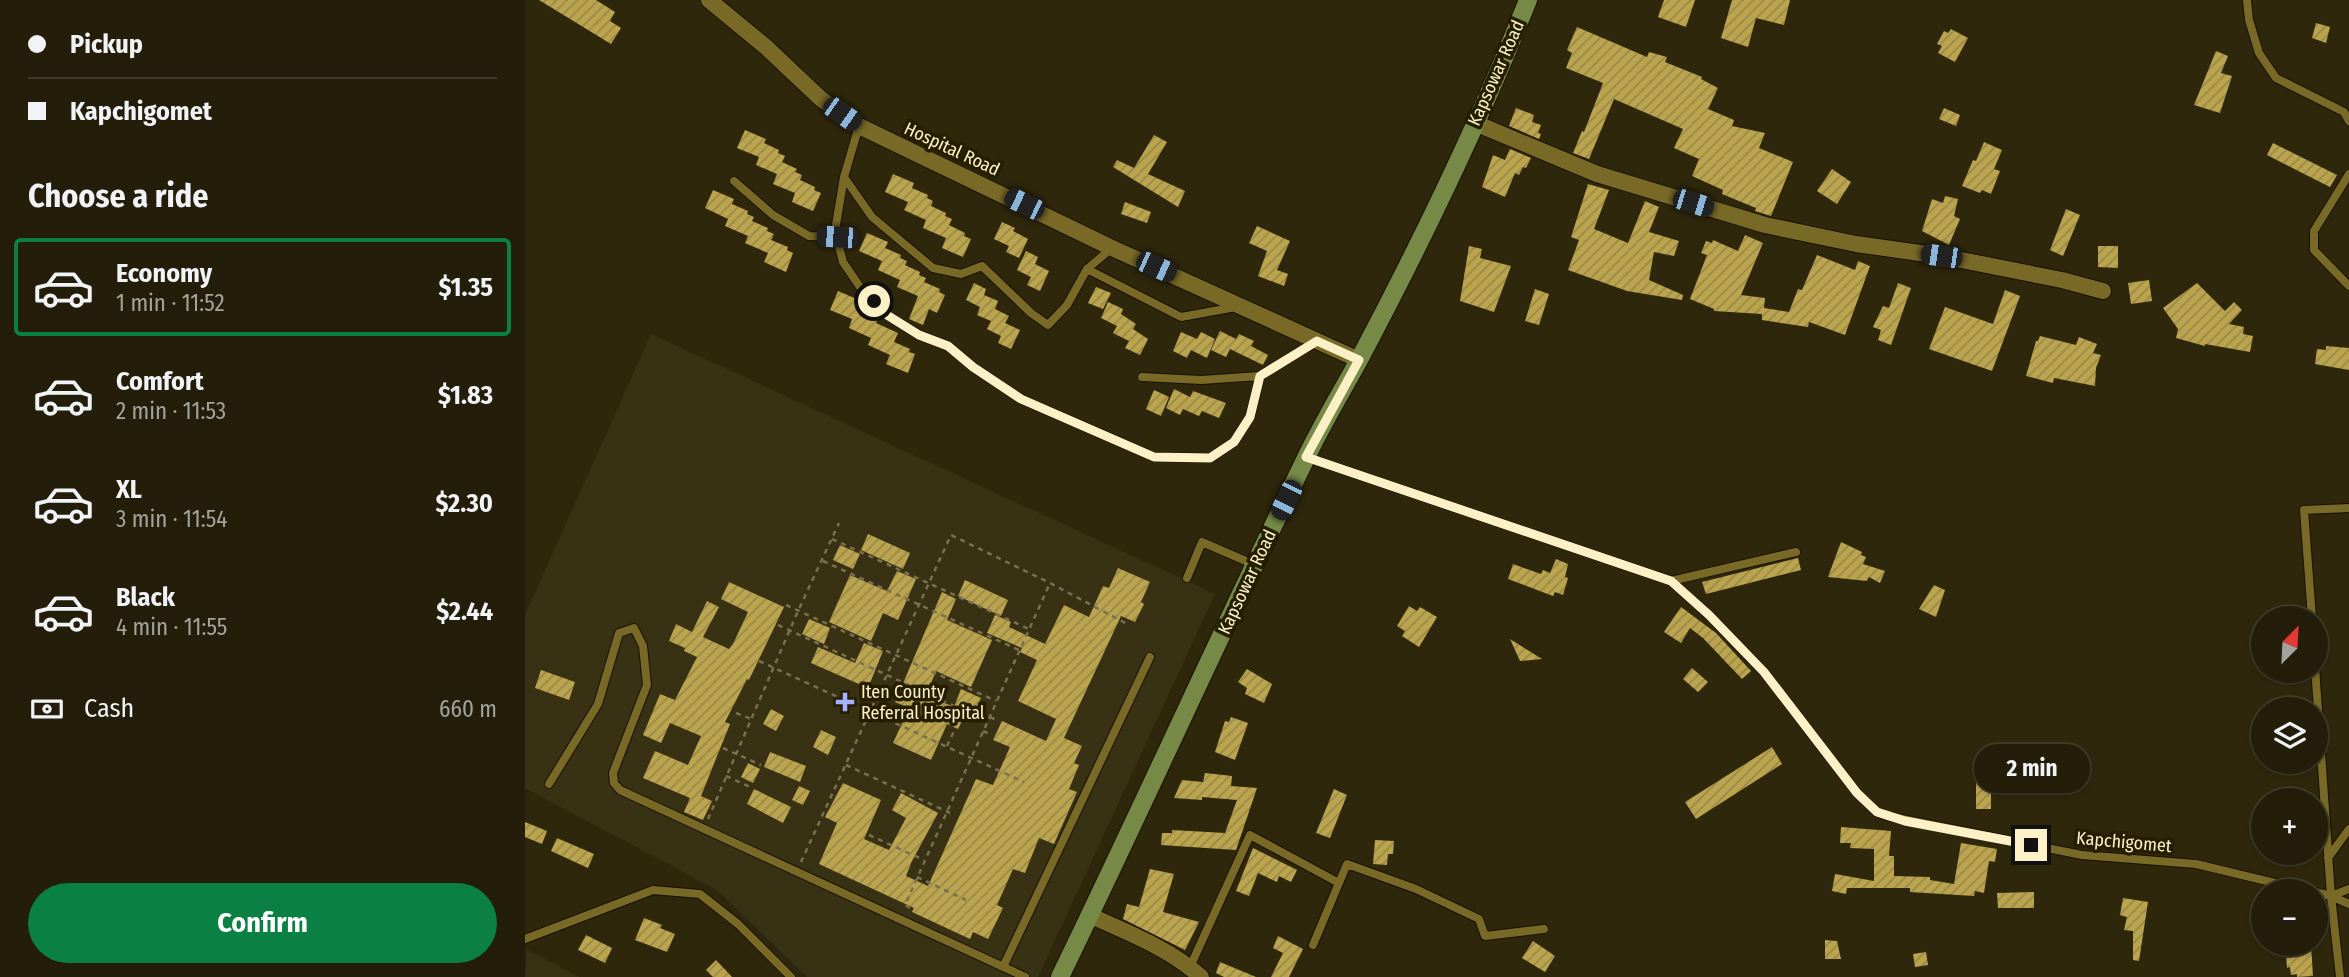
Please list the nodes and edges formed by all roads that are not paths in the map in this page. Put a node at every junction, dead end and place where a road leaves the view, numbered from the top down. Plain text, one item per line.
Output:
1 (709, 0) edge
2 (1528, 0) edge
3 (2247, 0) edge
4 (2349, 121) edge
5 (1475, 122) junction
6 (859, 126) junction
7 (2349, 174) edge
8 (844, 177) junction
9 (734, 181) dead end
10 (837, 237) junction
11 (1112, 248) junction
12 (1087, 269) junction
13 (2349, 286) edge
14 (2103, 292) dead end
15 (1243, 306) junction
16 (1317, 341) junction
17 (1359, 360) junction
18 (1260, 376) junction
19 (1142, 377) dead end
20 (1306, 457) junction
21 (2349, 508) edge
22 (1797, 552) dead end
23 (1255, 565) junction
24 (1187, 578) dead end
25 (1671, 581) junction
26 (2311, 606) edge
27 (1150, 657) dead end
28 (2316, 683) edge
29 (549, 784) dead end
30 (2349, 829) edge
31 (2329, 858) junction
32 (2258, 879) edge
33 (1339, 883) junction
34 (2349, 889) edge
35 (2328, 895) edge
36 (2331, 896) junction
37 (2349, 904) edge
38 (1091, 916) junction
39 (1544, 929) dead end
40 (525, 939) edge
41 (1313, 945) dead end
42 (1003, 967) junction
43 (1196, 972) edge
44 (791, 977) edge
45 (1025, 977) edge
46 (1060, 977) edge
47 (2340, 977) edge

1 - 6 street, Hospital Road
2 - 5 main road, Kapsowar Road
3 - 4 lane
5 - 14 street
5 - 17 main road, Kapsowar Road
6 - 8 lane
6 - 11 street, Hospital Road
7 - 13 lane
8 - 10 lane
8 - 12 lane
9 - 10 lane
10 - 18 lane
11 - 12 lane
11 - 15 street, Hospital Road
12 - 15 lane
15 - 16 street, Hospital Road
16 - 17 street, Hospital Road
16 - 18 lane
17 - 20 main road, Kapsowar Road
18 - 19 lane
20 - 23 main road, Kapsowar Road
20 - 25 lane, Kapchigomet
21 - 26 lane
22 - 25 lane
23 - 24 lane
23 - 38 main road, Kapsowar Road
25 - 32 lane, Kapchigomet
27 - 42 lane
28 - 31 lane
29 - 42 lane
30 - 31 lane
31 - 36 lane
33 - 39 lane
33 - 41 lane
33 - 43 lane
34 - 36 lane
35 - 36 lane
36 - 37 lane
36 - 47 lane
38 - 43 street
38 - 46 main road, Kapsowar Road
40 - 44 lane
42 - 45 lane

